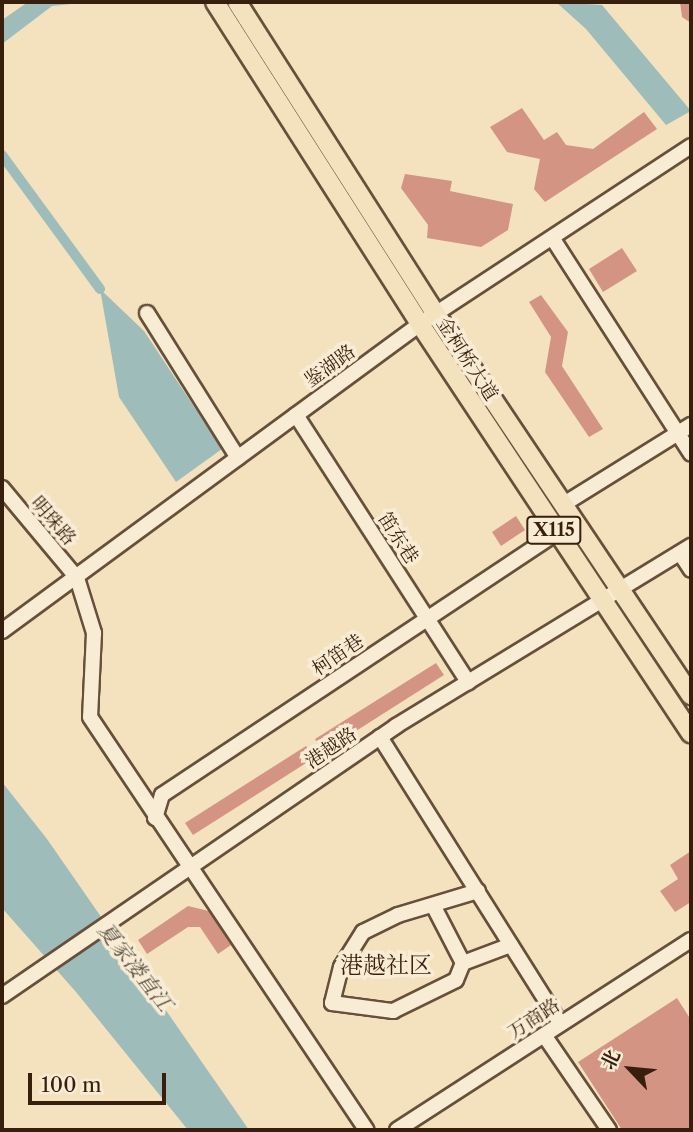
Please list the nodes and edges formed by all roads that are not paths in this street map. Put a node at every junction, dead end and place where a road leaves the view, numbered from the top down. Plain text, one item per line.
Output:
1 (215, 2) edge
2 (237, 2) edge
3 (691, 146) edge
4 (552, 239) junction
5 (147, 313) dead end
6 (435, 313) junction
7 (419, 324) junction
8 (296, 415) junction
9 (691, 425) edge
10 (677, 433) junction
11 (691, 454) edge
12 (238, 458) junction
13 (2, 488) edge
14 (564, 504) junction
15 (556, 533) junction
16 (686, 549) edge
17 (691, 570) edge
18 (77, 579) junction
19 (622, 590) junction
20 (601, 602) junction
21 (427, 619) junction
22 (2, 631) edge
23 (468, 682) junction
24 (691, 695) edge
25 (691, 734) edge
26 (380, 737) junction
27 (155, 818) junction
28 (188, 868) junction
29 (478, 891) junction
30 (434, 907) junction
31 (691, 940) edge
32 (512, 945) junction
33 (463, 964) junction
34 (2, 996) edge
35 (561, 1024) junction
36 (544, 1035) junction
37 (366, 1130) edge
38 (397, 1130) edge
39 (609, 1130) edge

1 - 7 main road, 金柯桥大道 / X115
2 - 6 main road, 金柯桥大道 / X115
3 - 4 street, 鉴湖路
4 - 6 street, 鉴湖路
4 - 10 street
5 - 12 street
6 - 7 street, 鉴湖路
6 - 14 main road, 金柯桥大道 / X115
7 - 8 street, 鉴湖路
7 - 15 main road, 金柯桥大道 / X115
8 - 12 street, 鉴湖路
8 - 21 street, 笛东巷
9 - 10 street
10 - 11 street
10 - 14 street
12 - 18 street, 鉴湖路
13 - 18 street, 明珠路
14 - 19 main road, 金柯桥大道 / X115
15 - 20 main road, 金柯桥大道 / X115
15 - 21 street, 柯笛巷
16 - 17 street
16 - 19 street, 港越路
18 - 22 street, 鉴湖路
18 - 27 street
19 - 20 street, 港越路
19 - 24 main road, 金柯桥大道 / X115
20 - 23 street, 港越路
20 - 25 main road, 金柯桥大道 / X115
21 - 23 street, 笛东巷
21 - 27 street, 柯笛巷
23 - 26 street, 港越路
26 - 28 street, 港越路
26 - 29 street
27 - 28 street
28 - 34 street, 港越路
28 - 37 street
29 - 30 street
29 - 32 street
30 - 33 street
30 - 33 street
31 - 35 street, 万商路
32 - 33 street
32 - 35 street
35 - 36 street, 万商路
36 - 38 street, 万商路
36 - 39 street

